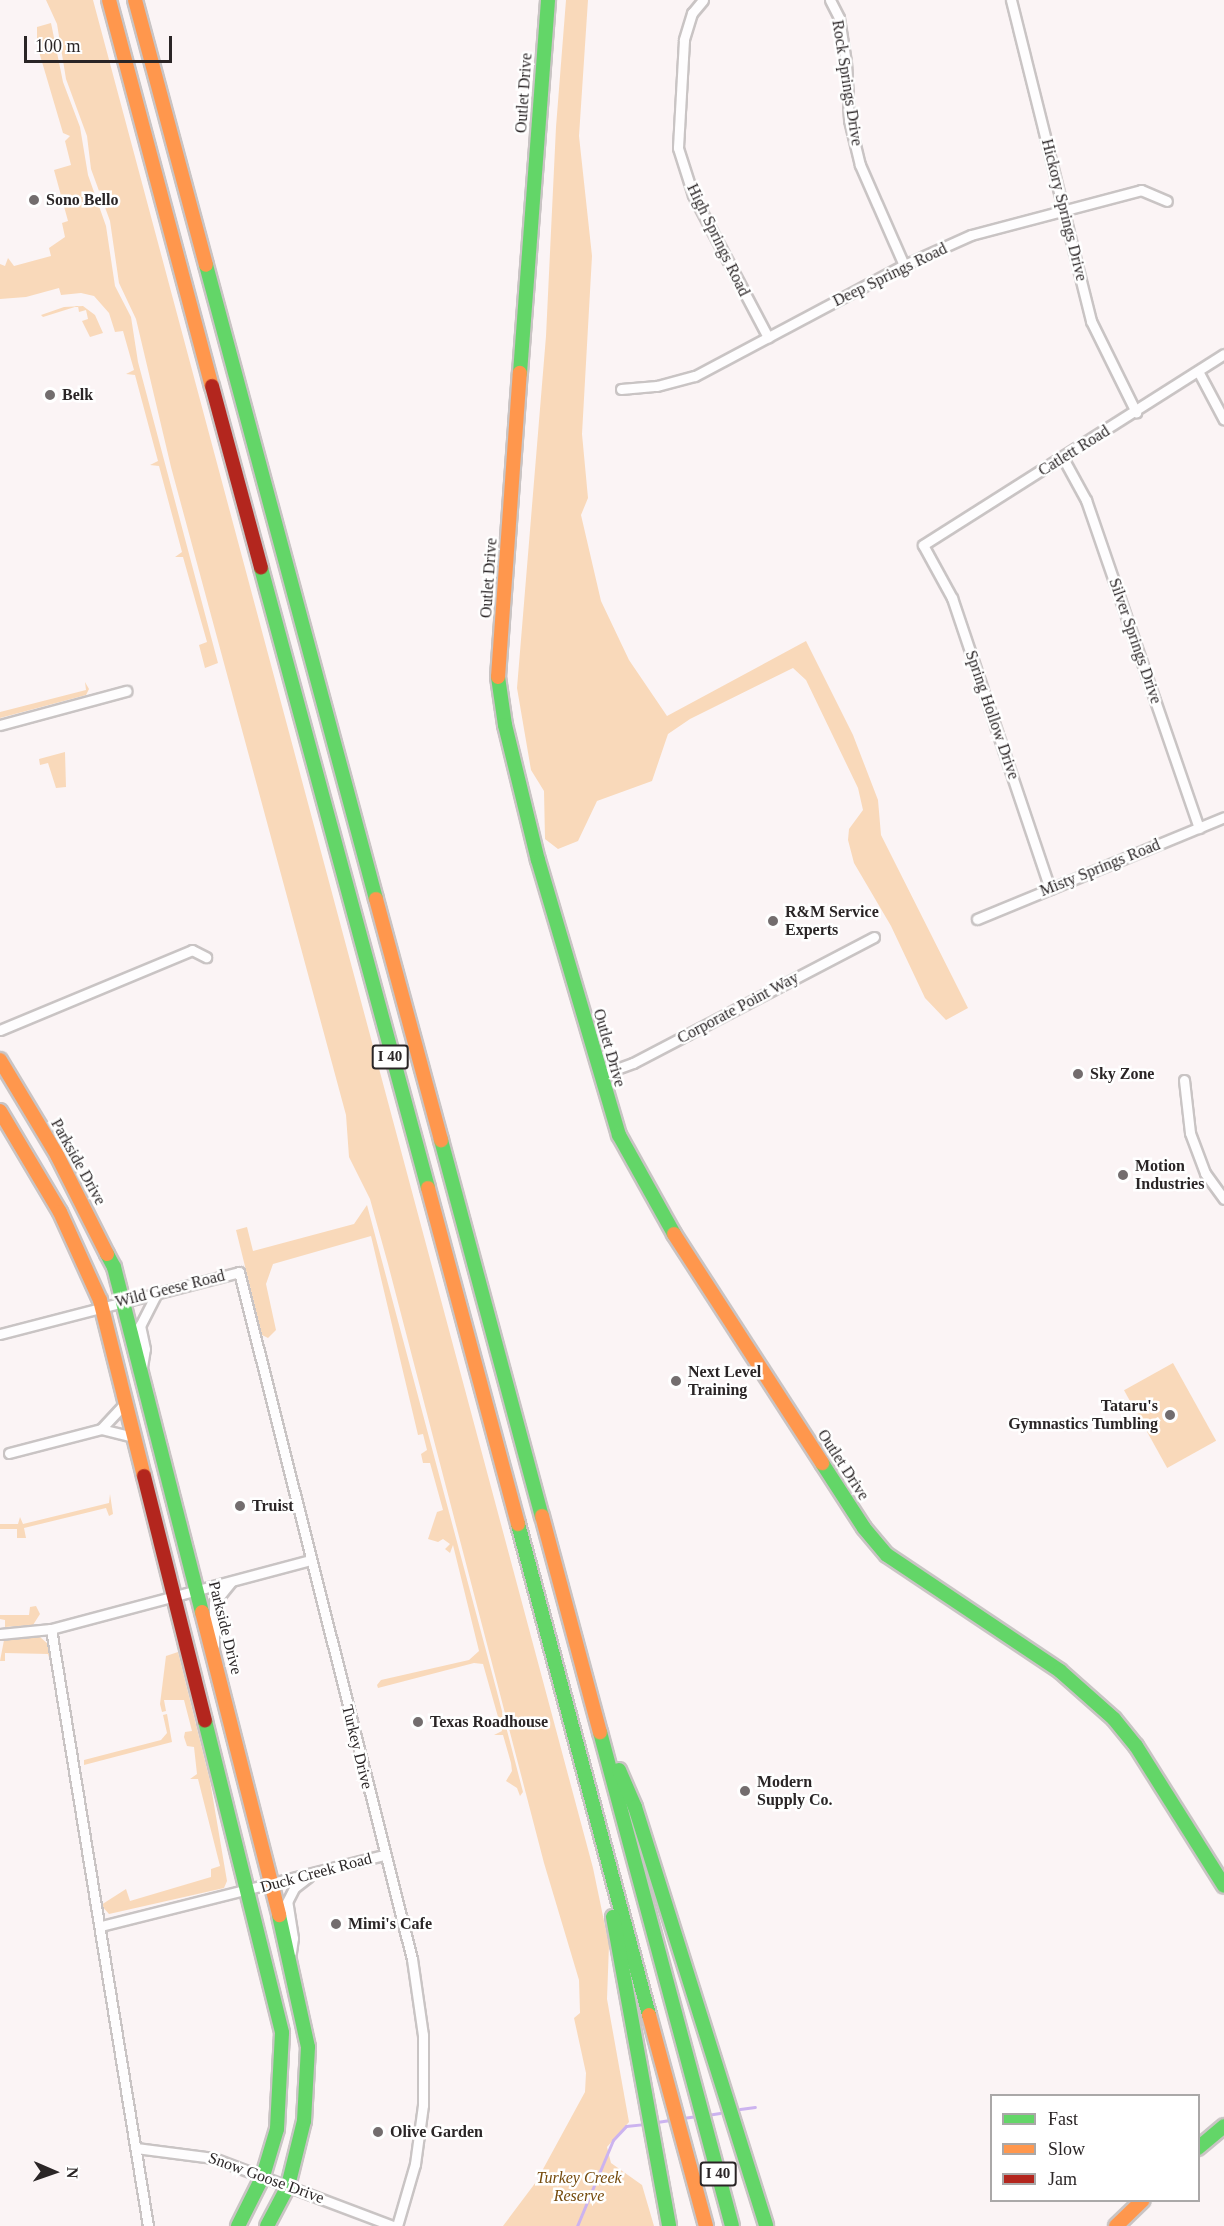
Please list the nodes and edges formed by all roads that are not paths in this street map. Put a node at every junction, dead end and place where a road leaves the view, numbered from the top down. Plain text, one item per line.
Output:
1 (109, 0) edge
2 (135, 0) edge
3 (548, 0) edge
4 (703, 0) edge
5 (830, 0) edge
6 (1011, 0) edge
7 (1167, 201) dead end
8 (1064, 212) junction
9 (904, 265) junction
10 (768, 337) junction
11 (1224, 354) edge
12 (1198, 371) junction
13 (621, 389) dead end
14 (1136, 412) junction
15 (1224, 420) edge
16 (1063, 458) junction
17 (923, 545) joint
18 (126, 691) dead end
19 (0, 725) edge
20 (1224, 818) edge
21 (1199, 828) junction
22 (1050, 889) junction
23 (977, 919) dead end
24 (874, 937) dead end
25 (206, 957) dead end
26 (0, 1030) edge
27 (0, 1060) edge
28 (600, 1075) junction
29 (1184, 1080) dead end
30 (0, 1112) edge
31 (1224, 1198) edge
32 (239, 1272) joint
33 (157, 1293) junction
34 (125, 1300) junction
35 (101, 1306) junction
36 (0, 1334) edge
37 (142, 1370) junction
38 (125, 1403) junction
39 (101, 1430) junction
40 (133, 1437) junction
41 (9, 1453) dead end
42 (311, 1560) junction
43 (232, 1581) junction
44 (199, 1590) junction
45 (174, 1596) junction
46 (51, 1629) junction
47 (0, 1634) edge
48 (214, 1654) junction
49 (597, 1719) junction
50 (598, 1834) junction
51 (384, 1854) junction
52 (316, 1872) junction
53 (272, 1884) junction
54 (1224, 1886) edge
55 (248, 1891) junction
56 (101, 1926) junction
57 (290, 1958) junction
58 (1224, 2126) edge
59 (1200, 2146) edge
60 (136, 2148) junction
61 (263, 2176) junction
62 (288, 2186) junction
63 (1141, 2202) edge
64 (148, 2226) edge
65 (238, 2226) edge
66 (267, 2226) edge
67 (395, 2226) edge
68 (669, 2226) edge
69 (706, 2226) edge
70 (732, 2226) edge
71 (766, 2226) edge
72 (1116, 2226) edge

1 - 50 main road, I 40
2 - 49 main road, I 40
3 - 28 main road, Outlet Drive
4 - 10 street, High Springs Road
5 - 9 street, Rock Springs Drive
6 - 8 street, Hickory Springs Drive
7 - 8 street, Deep Springs Road
8 - 9 street, Deep Springs Road
8 - 14 street, Hickory Springs Drive
9 - 10 street, Deep Springs Road
10 - 13 street, Deep Springs Road
11 - 12 street, Catlett Road
12 - 14 street, Catlett Road
12 - 15 street
14 - 16 street, Catlett Road
16 - 17 street, Catlett Road
16 - 21 street, Silver Springs Drive
17 - 22 street, Spring Hollow Drive
18 - 19 street
20 - 21 street, Misty Springs Road
21 - 22 street, Misty Springs Road
22 - 23 street, Misty Springs Road
24 - 28 street, Corporate Point Way
25 - 26 street
27 - 34 main road, Parkside Drive
28 - 54 main road, Outlet Drive
29 - 31 street
30 - 35 main road
32 - 33 street, Wild Geese Road
32 - 42 street, Turkey Drive
33 - 34 street, Wild Geese Road
33 - 37 street
34 - 35 street, Wild Geese Road
34 - 37 main road, Parkside Drive
35 - 36 street, Wild Geese Road
35 - 38 main road
37 - 44 main road, Parkside Drive
38 - 39 street
38 - 40 main road
39 - 40 street
39 - 41 street
40 - 45 main road
42 - 43 street
42 - 51 street, Turkey Drive
43 - 44 street
43 - 48 street
44 - 45 street
44 - 48 main road, Parkside Drive
45 - 46 street
45 - 55 main road
46 - 47 street
46 - 56 street
48 - 53 main road, Parkside Drive
49 - 70 main road, I 40
49 - 71 main road
50 - 68 main road
50 - 69 main road, I 40
51 - 52 street, Duck Creek Road
51 - 67 street, Turkey Drive
52 - 53 street, Duck Creek Road
52 - 57 street
53 - 55 street, Duck Creek Road
53 - 57 main road, Parkside Drive
55 - 56 street, Duck Creek Road
55 - 61 main road
56 - 60 street
57 - 62 main road, Parkside Drive
58 - 59 main road
60 - 61 street, Snow Goose Drive
60 - 64 street
61 - 62 street, Snow Goose Drive
61 - 65 main road
62 - 66 main road, Parkside Drive
62 - 67 street, Snow Goose Drive
63 - 72 main road

